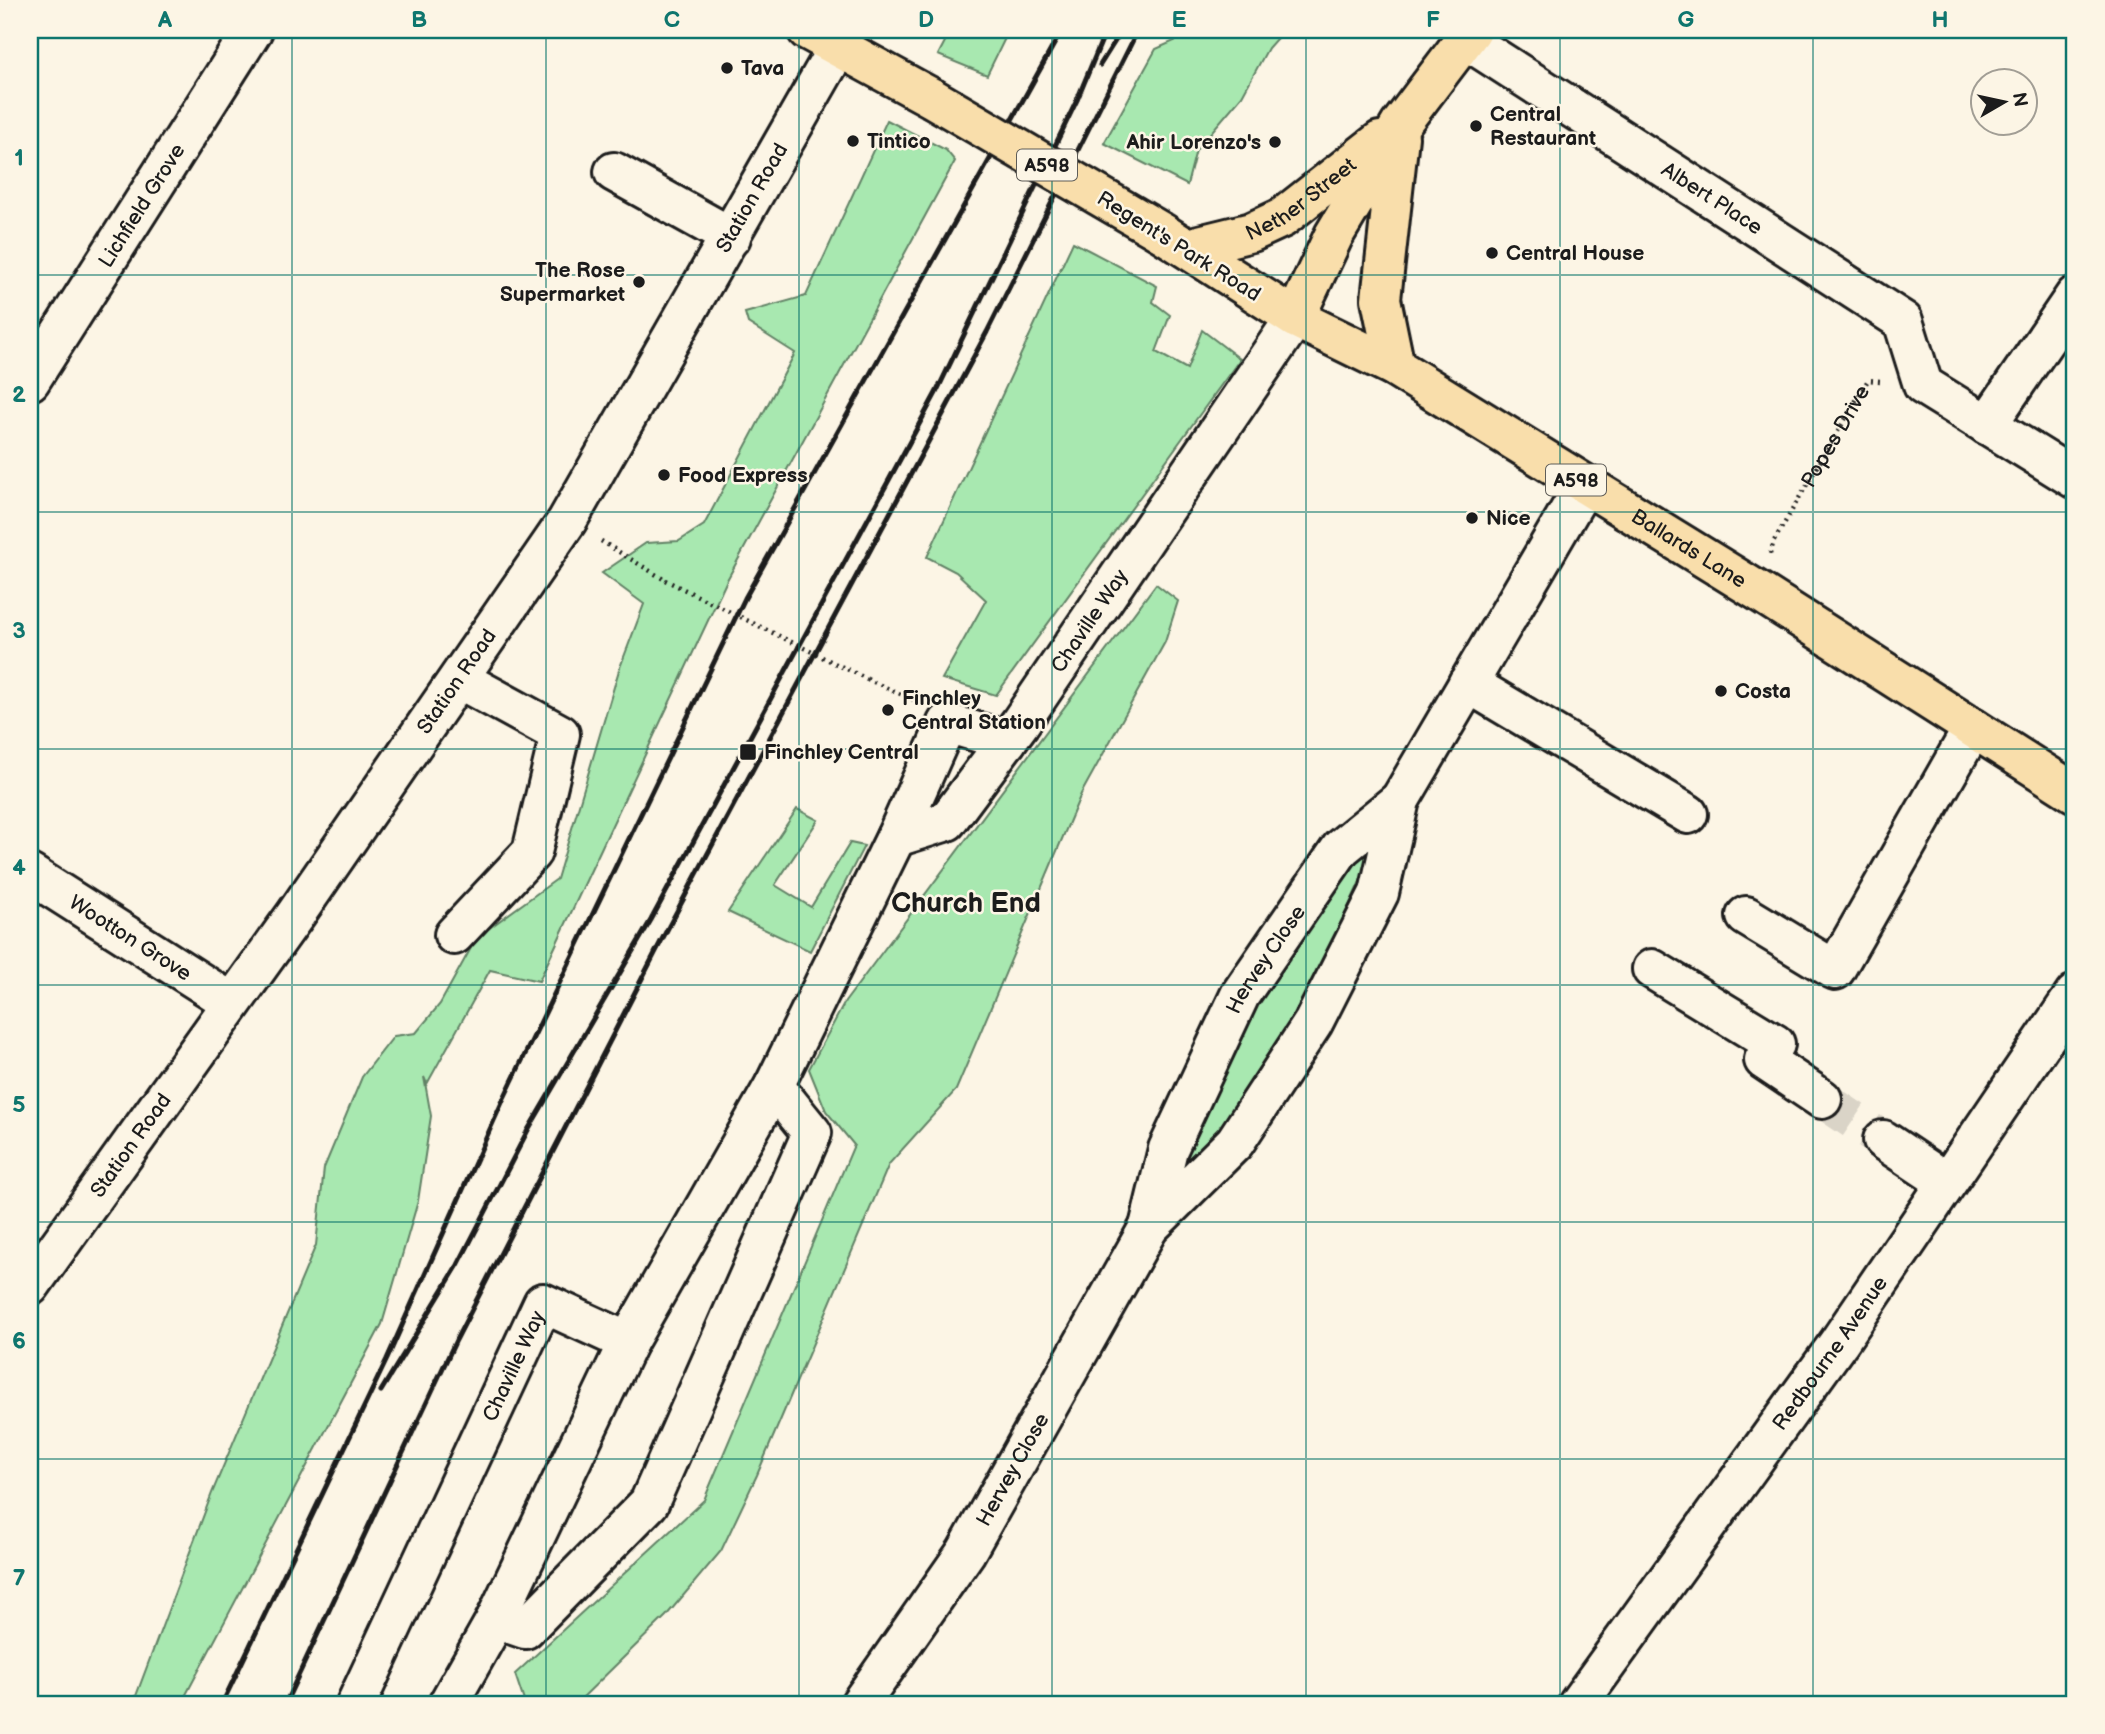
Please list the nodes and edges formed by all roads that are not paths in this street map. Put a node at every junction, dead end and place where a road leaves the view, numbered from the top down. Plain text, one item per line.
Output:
1 (253, 30) edge
2 (1469, 34) edge
3 (822, 38) edge
4 (1400, 125) junction
5 (614, 172) dead end
6 (731, 237) junction
7 (1174, 240) junction
8 (2075, 296) edge
9 (1295, 318) junction
10 (1395, 367) junction
11 (30, 381) edge
12 (1987, 425) junction
13 (2075, 479) edge
14 (1584, 486) junction
15 (459, 679) junction
16 (1468, 683) junction
17 (1973, 728) junction
18 (1006, 741) junction
19 (2075, 793) edge
20 (1400, 800) junction
21 (1688, 814) dead end
22 (896, 837) junction
23 (30, 874) edge
24 (1746, 916) dead end
25 (454, 935) dead end
26 (1652, 969) dead end
27 (232, 1002) junction
28 (2069, 1018) edge
29 (774, 1086) junction
30 (1822, 1099) tunnel mouth
31 (1883, 1140) tunnel mouth
32 (1946, 1182) junction
33 (1149, 1227) junction
34 (30, 1286) edge
35 (628, 1342) junction
36 (496, 1619) junction
37 (356, 1704) edge
38 (449, 1704) edge
39 (860, 1704) edge
40 (1577, 1704) edge

1 - 11 street, Lichfield Grove
2 - 4 main road, Nether Street
2 - 12 street, Albert Place
3 - 6 street, Station Road
3 - 7 main road, Regent's Park Road / A598, bridge
4 - 7 main road, Nether Street
4 - 9 main road, Nether Street
4 - 10 main road
5 - 6 street
6 - 15 street, Station Road
7 - 9 main road, Regent's Park Road / A598
8 - 12 street
9 - 10 main road, Ballards Lane / A598
9 - 18 street, Chaville Way
10 - 14 main road, Ballards Lane / A598
12 - 13 street
14 - 16 street, Hervey Close
14 - 17 main road, Ballards Lane / A598
15 - 25 street
15 - 27 street, Station Road
16 - 20 street, Hervey Close
16 - 21 street
17 - 19 main road, Ballards Lane / A598
17 - 24 street
18 - 22 street, Chaville Way
18 - 22 street
20 - 33 street, Hervey Close
20 - 33 street, Hervey Close
22 - 29 street
23 - 27 street, Wootton Grove
26 - 30 street
27 - 34 street, Station Road
28 - 32 street, Redbourne Avenue
29 - 35 street
29 - 36 street
31 - 32 street
32 - 40 street, Redbourne Avenue
33 - 39 street, Hervey Close
35 - 36 street
35 - 37 street, Chaville Way
36 - 38 street

